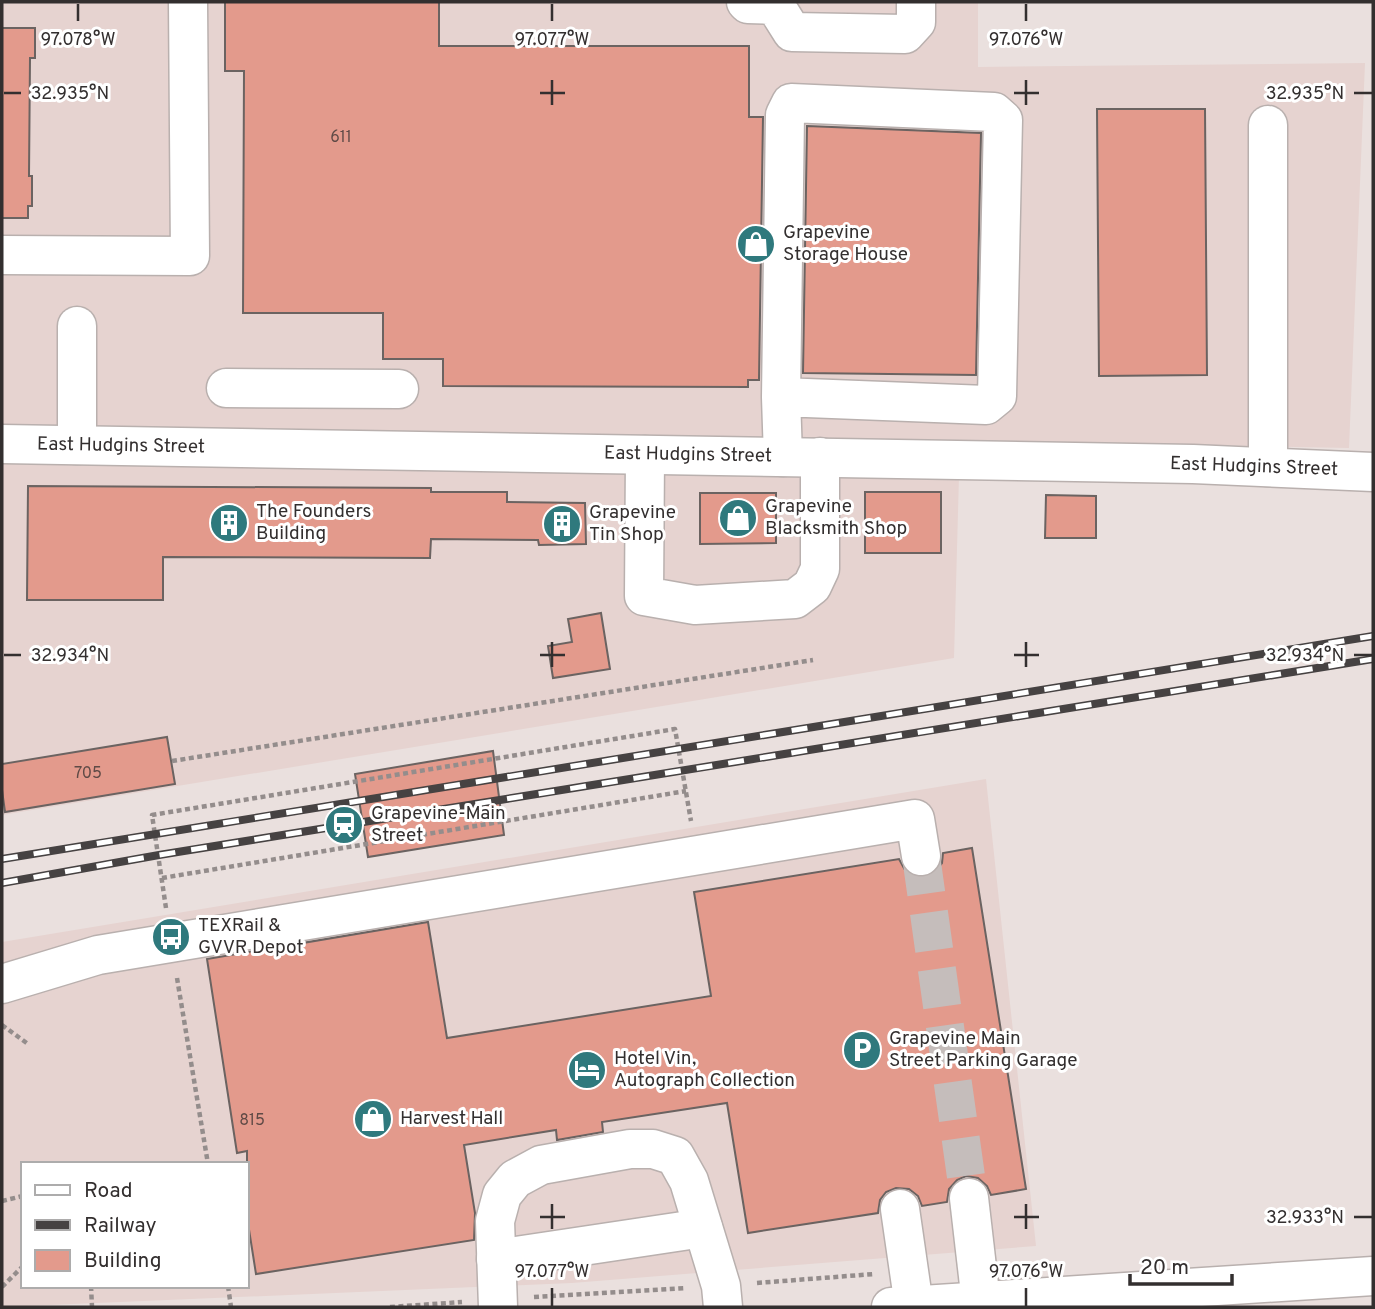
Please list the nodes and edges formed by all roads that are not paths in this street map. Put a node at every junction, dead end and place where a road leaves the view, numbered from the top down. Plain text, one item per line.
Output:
1 (188, 2) edge
2 (746, 2) edge
3 (916, 2) edge
4 (1268, 125) dead end
5 (2, 255) edge
6 (77, 326) dead end
7 (226, 388) dead end
8 (307, 388) junction
9 (399, 389) dead end
10 (781, 397) junction
11 (2, 444) edge
12 (77, 445) junction
13 (306, 449) junction
14 (645, 455) junction
15 (783, 457) junction
16 (820, 457) junction
17 (1268, 467) junction
18 (1373, 472) edge
19 (921, 856) tunnel mouth
20 (2, 984) edge
21 (970, 1198) tunnel mouth
22 (900, 1209) dead end
23 (703, 1228) junction
24 (496, 1259) junction
25 (1373, 1276) edge
26 (981, 1305) edge
27 (498, 1307) edge
28 (723, 1307) edge
29 (906, 1307) edge

1 - 5 street
2 - 3 street
4 - 17 street
6 - 12 street
7 - 8 street
8 - 9 street
8 - 13 street
10 - 10 street
10 - 15 street
11 - 12 street, East Hudgins Street
12 - 13 street, East Hudgins Street
13 - 14 street, East Hudgins Street
14 - 15 street, East Hudgins Street
14 - 16 street
15 - 16 street, East Hudgins Street
16 - 17 street, East Hudgins Street
17 - 18 street, East Hudgins Street
19 - 20 street
21 - 26 street
22 - 29 street
23 - 24 street
23 - 24 street
23 - 28 street
24 - 27 street
25 - 26 street
26 - 29 street

